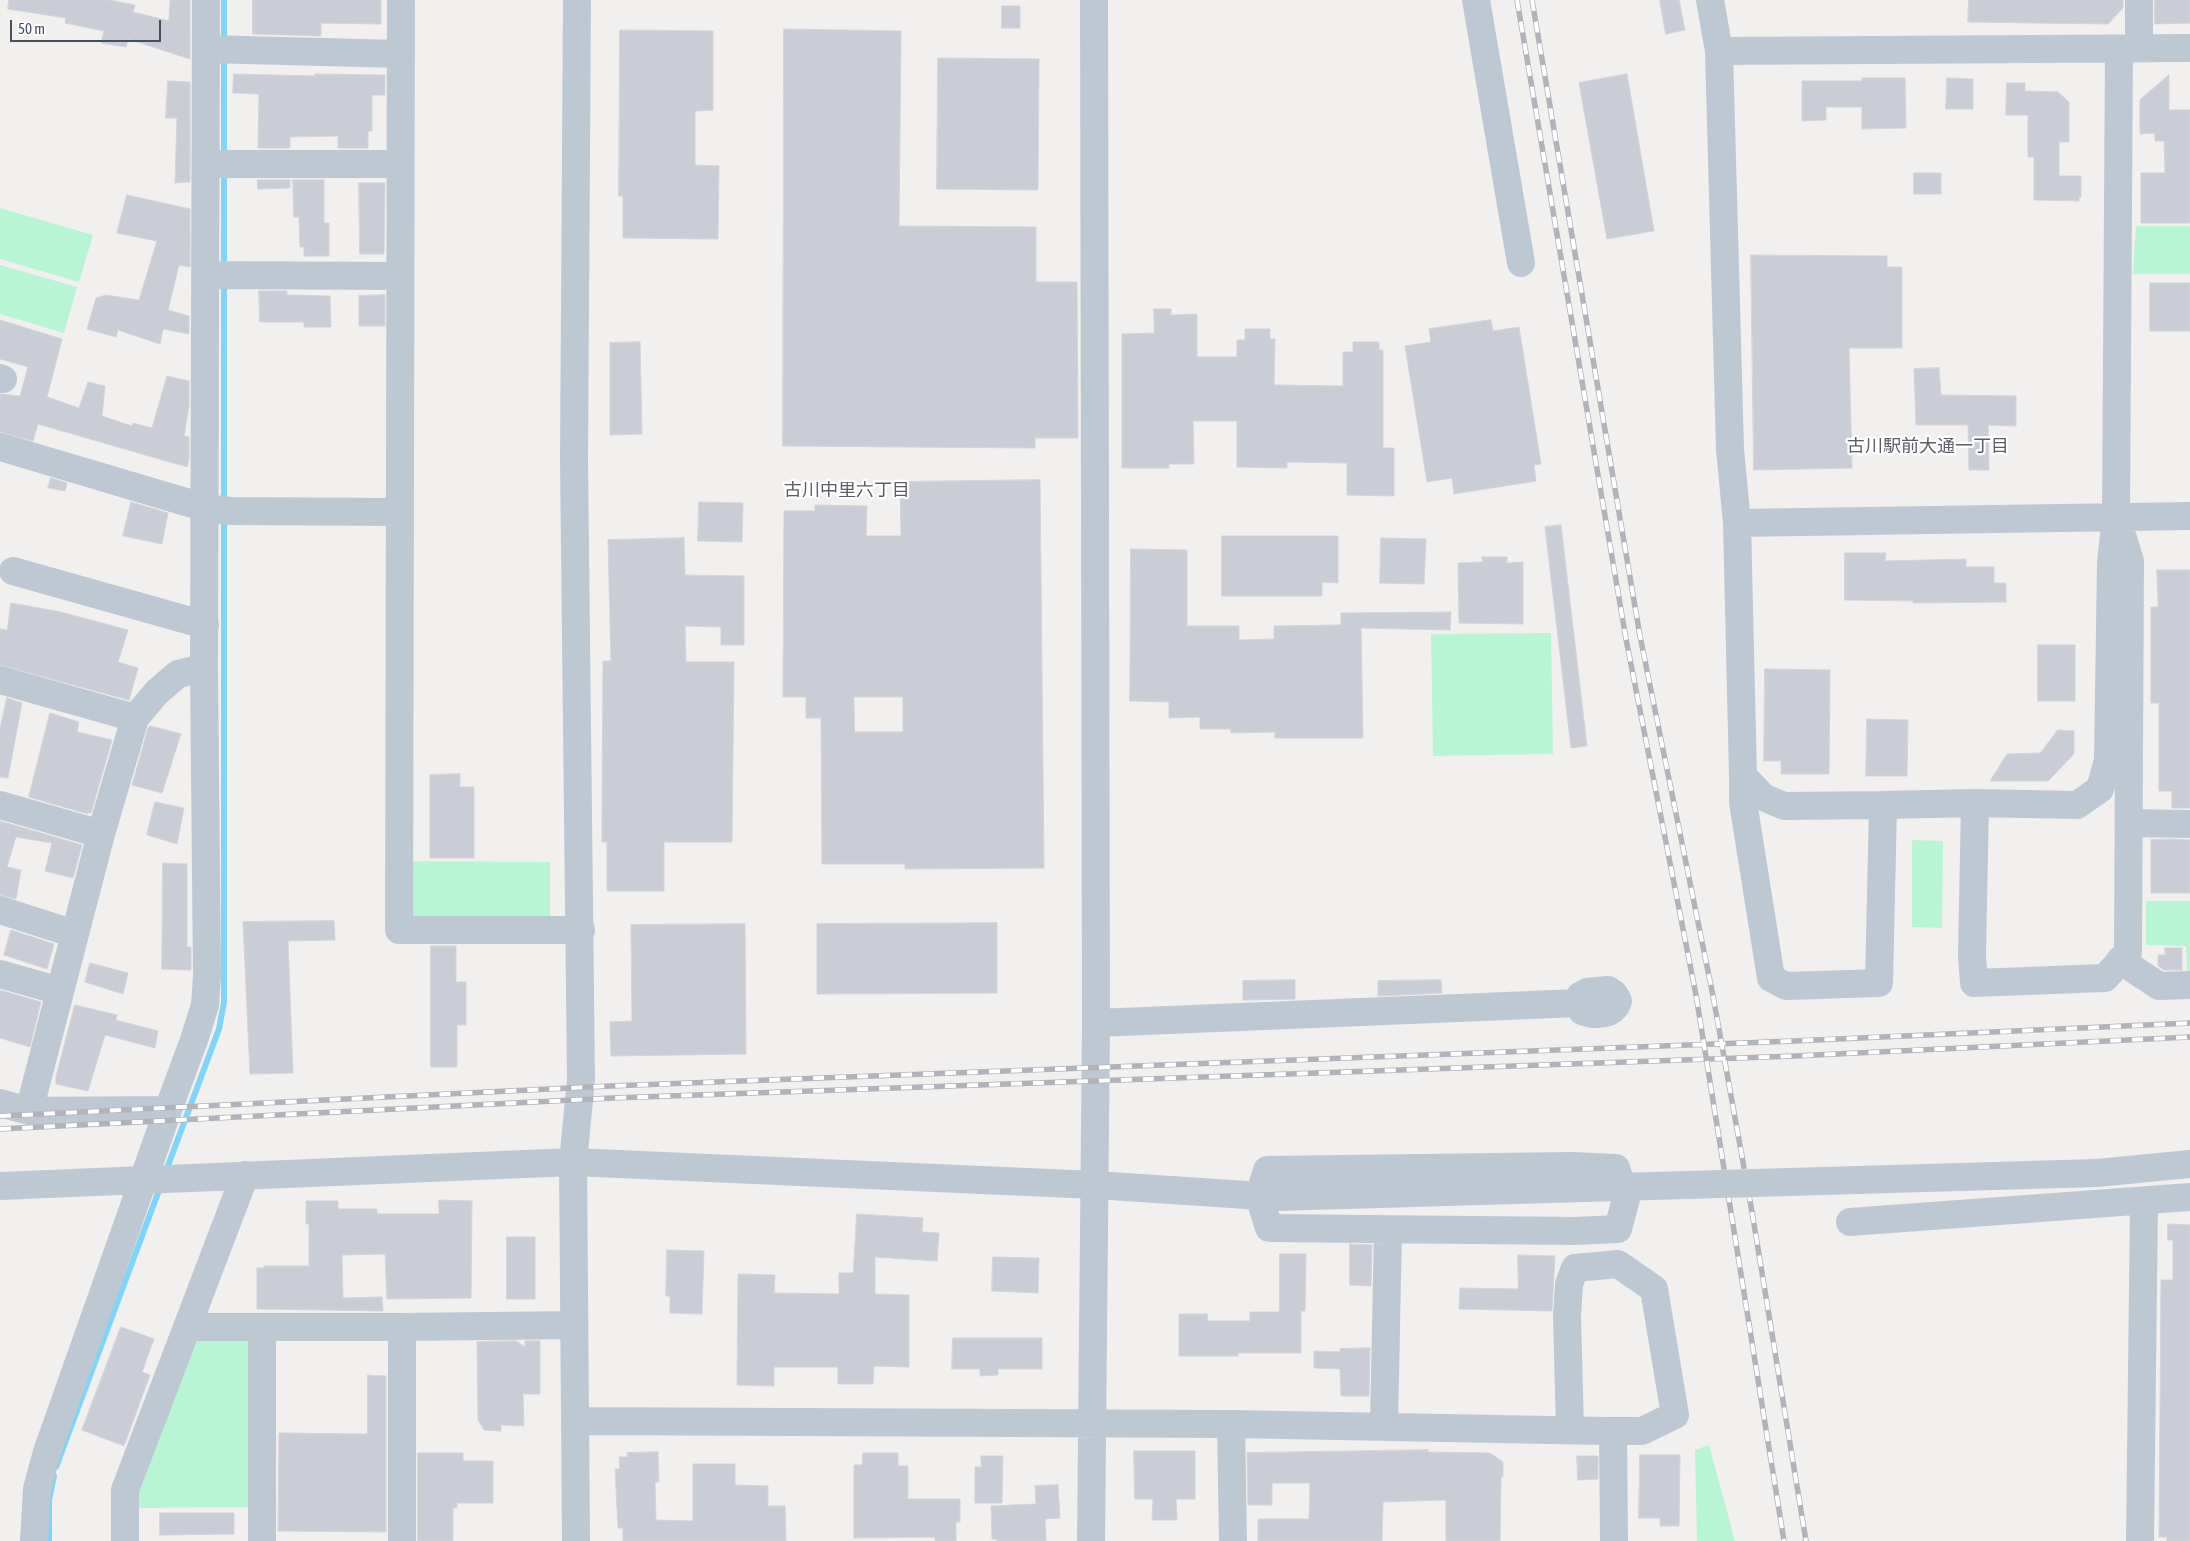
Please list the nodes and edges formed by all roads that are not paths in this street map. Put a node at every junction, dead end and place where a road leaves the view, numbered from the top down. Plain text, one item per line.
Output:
1 (206, 0) edge
2 (401, 0) edge
3 (577, 0) edge
4 (1094, 0) edge
5 (1476, 0) edge
6 (1710, 0) edge
7 (2139, 0) edge
8 (2129, 48) junction
9 (2190, 48) edge
10 (219, 50) junction
11 (1719, 51) junction
12 (401, 54) junction
13 (219, 164) junction
14 (400, 164) junction
15 (1521, 263) dead end
16 (218, 275) junction
17 (400, 276) junction
18 (0, 447) edge
19 (217, 509) junction
20 (399, 512) junction
21 (2116, 516) junction
22 (2190, 516) edge
23 (1737, 523) junction
24 (13, 572) dead end
25 (205, 625) junction
26 (204, 668) junction
27 (0, 680) edge
28 (135, 718) junction
29 (1743, 776) junction
30 (1975, 803) junction
31 (0, 804) edge
32 (1883, 805) junction
33 (2129, 823) junction
34 (2190, 824) edge
35 (101, 834) junction
36 (0, 910) edge
37 (580, 930) junction
38 (75, 934) junction
39 (2120, 960) junction
40 (0, 974) edge
41 (2190, 985) edge
42 (60, 991) junction
43 (1578, 1002) dead end
44 (1096, 1023) junction
45 (0, 1103) edge
46 (168, 1110) junction
47 (29, 1111) junction
48 (573, 1162) junction
49 (2190, 1164) edge
50 (245, 1175) junction
51 (157, 1179) junction
52 (1095, 1186) junction
53 (1, 1190) edge
54 (1268, 1197) junction
55 (2190, 1197) edge
56 (2144, 1201) junction
57 (1850, 1222) dead end
58 (1388, 1230) junction
59 (574, 1325) junction
60 (188, 1327) junction
61 (262, 1327) junction
62 (402, 1327) junction
63 (575, 1421) junction
64 (1091, 1423) junction
65 (1231, 1424) junction
66 (1384, 1426) junction
67 (1570, 1430) junction
68 (1613, 1431) junction
69 (34, 1541) edge
70 (125, 1541) edge
71 (262, 1541) edge
72 (402, 1541) edge
73 (576, 1541) edge
74 (1091, 1541) edge
75 (1233, 1541) edge
76 (1614, 1541) edge
77 (2140, 1541) edge

1 - 10 street
2 - 12 street
3 - 37 street
4 - 44 street
5 - 15 street
6 - 11 street
7 - 8 street
8 - 9 street
8 - 11 street
8 - 21 street
10 - 12 street
10 - 13 street
11 - 23 street
12 - 14 street
13 - 14 street
13 - 16 street
14 - 17 street
16 - 17 street
16 - 19 street
17 - 20 street
18 - 19 street
19 - 20 street
19 - 25 street
20 - 37 street
21 - 22 street
21 - 23 street
21 - 30 street
21 - 33 street
23 - 29 street
24 - 25 street
25 - 26 street
26 - 28 street
26 - 46 street
27 - 28 street
28 - 35 street
29 - 32 street
29 - 32 street
30 - 32 street
30 - 39 street
31 - 35 street
33 - 34 street
33 - 39 street
35 - 38 street
36 - 38 street
37 - 48 street
38 - 42 street
39 - 41 street
40 - 42 street
42 - 47 street
43 - 44 street
44 - 52 street
45 - 47 street
46 - 47 street
46 - 51 street
48 - 50 street
48 - 52 street
48 - 59 street
49 - 54 street, bridge
50 - 51 street
50 - 60 street
51 - 53 street
51 - 69 street
52 - 54 street
52 - 64 street
54 - 58 street
54 - 58 street
55 - 56 street
56 - 57 street
56 - 77 street
58 - 66 street
59 - 62 street
59 - 63 street
60 - 61 street
60 - 70 street
61 - 62 street
61 - 71 street
62 - 72 street
63 - 64 street
63 - 73 street
64 - 65 street
64 - 74 street
65 - 66 street
65 - 75 street
66 - 67 street
67 - 68 street
67 - 68 street
68 - 76 street

